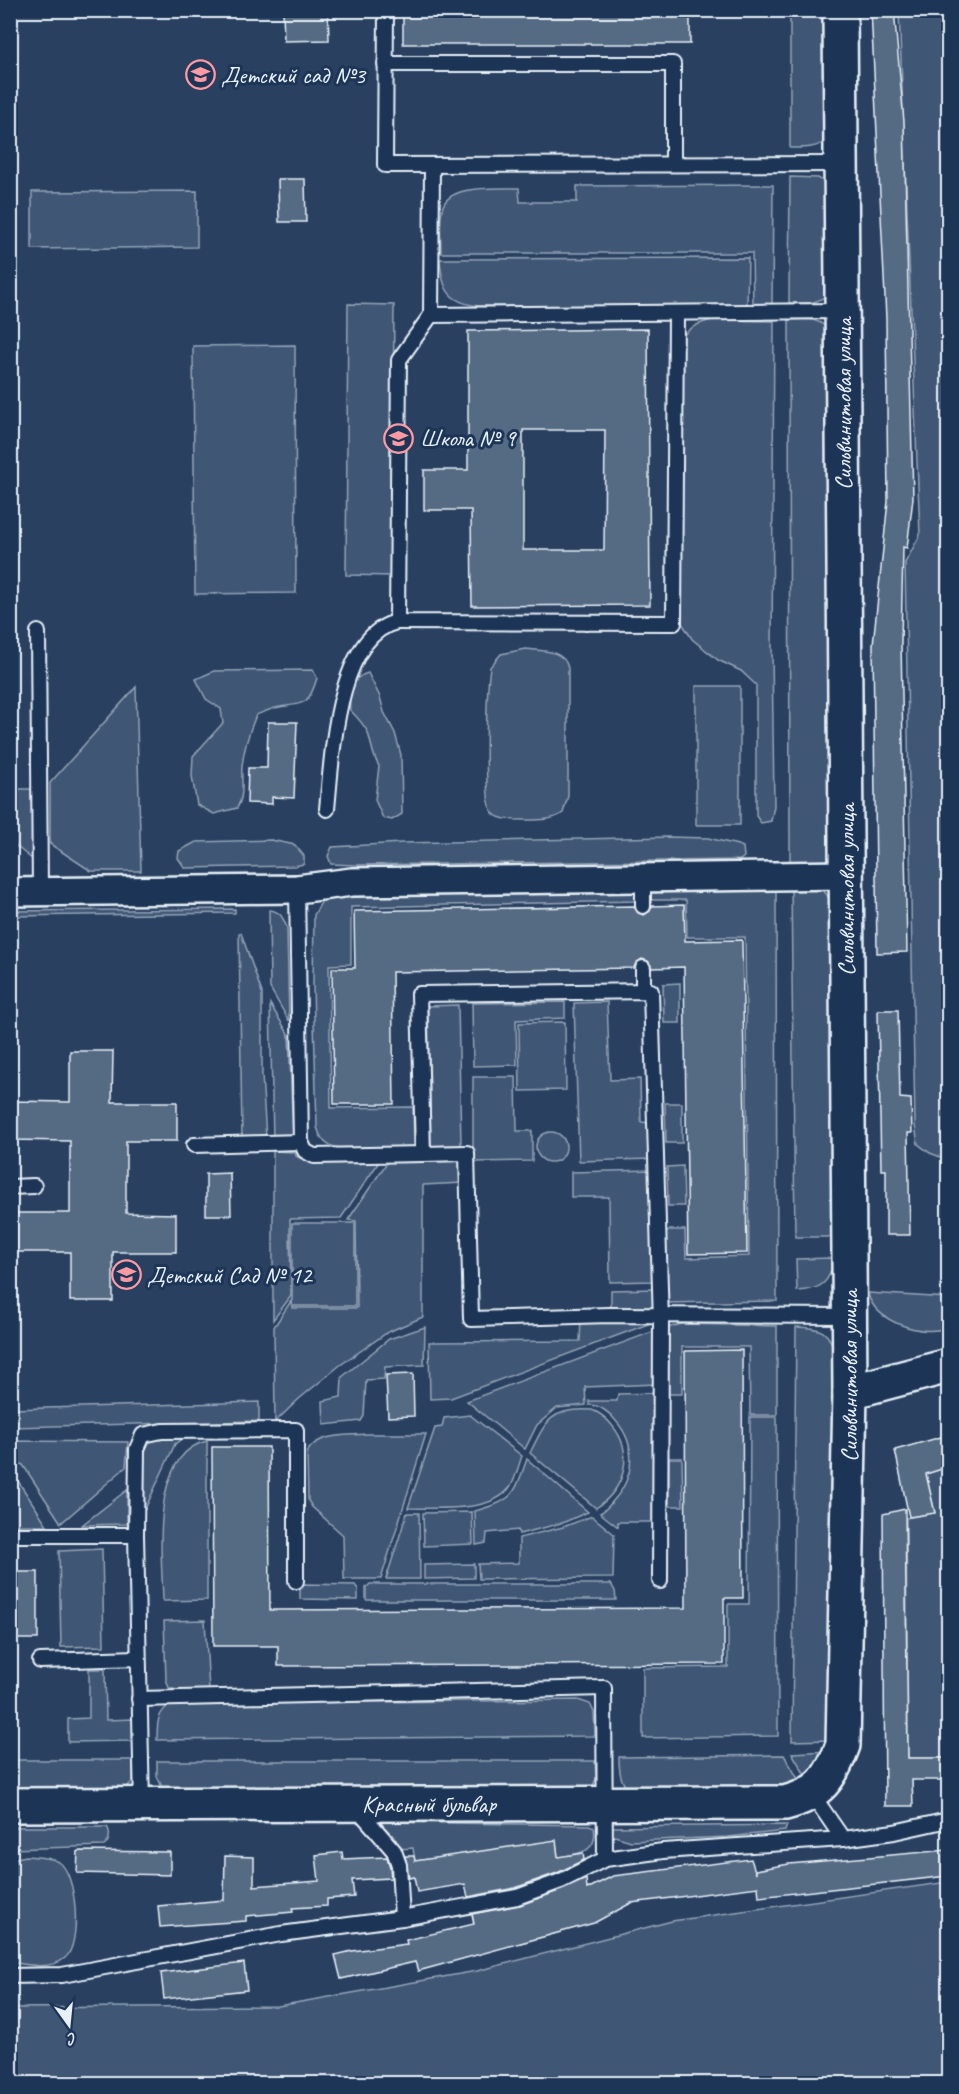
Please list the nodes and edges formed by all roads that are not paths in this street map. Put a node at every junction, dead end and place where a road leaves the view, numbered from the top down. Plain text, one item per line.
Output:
1 (386, 10) edge
2 (840, 10) edge
3 (385, 64) junction
4 (674, 164) junction
5 (842, 164) junction
6 (432, 165) junction
7 (843, 311) junction
8 (676, 313) junction
9 (431, 315) junction
10 (398, 622) junction
11 (38, 632) dead end
12 (327, 809) dead end
13 (846, 875) junction
14 (643, 878) junction
15 (297, 889) junction
16 (40, 891) junction
17 (10, 892) edge
18 (643, 906) dead end
19 (643, 968) dead end
20 (643, 991) junction
21 (301, 1142) junction
22 (194, 1145) dead end
23 (423, 1154) junction
24 (10, 1186) edge
25 (34, 1186) dead end
26 (661, 1315) junction
27 (849, 1316) junction
28 (948, 1366) edge
29 (850, 1392) junction
30 (10, 1535) edge
31 (136, 1535) junction
32 (296, 1581) dead end
33 (660, 1581) dead end
34 (138, 1658) junction
35 (40, 1661) dead end
36 (139, 1699) junction
37 (812, 1794) junction
38 (605, 1803) junction
39 (353, 1804) junction
40 (10, 1805) edge
41 (142, 1805) junction
42 (948, 1820) edge
43 (843, 1839) junction
44 (605, 1859) junction
45 (402, 1918) junction
46 (10, 1976) edge

1 - 3 lane
2 - 5 street, Сильвинитовая улица
3 - 4 lane
3 - 6 lane
4 - 5 lane
4 - 6 lane
5 - 7 street, Сильвинитовая улица
6 - 9 lane
7 - 8 lane
7 - 13 street, Сильвинитовая улица
8 - 9 lane
8 - 10 lane
9 - 10 lane
10 - 12 lane
11 - 16 lane
13 - 14 street
13 - 27 street, Сильвинитовая улица
14 - 15 street
14 - 18 lane
15 - 16 street
15 - 21 lane
16 - 17 street
19 - 20 lane
20 - 23 lane
20 - 26 lane
21 - 22 lane
21 - 23 lane
23 - 26 lane
24 - 25 lane
26 - 27 lane
26 - 33 lane
27 - 29 street, Сильвинитовая улица
28 - 29 street
29 - 37 street, Сильвинитовая улица
30 - 31 lane
31 - 32 lane
31 - 34 lane
34 - 35 lane
34 - 36 lane
36 - 38 lane
36 - 41 lane
37 - 38 street, Красный бульвар
37 - 43 lane
38 - 39 street, Красный бульвар
38 - 44 lane
39 - 41 street, Красный бульвар
39 - 45 lane
40 - 41 street, Красный бульвар
42 - 43 lane
43 - 44 lane
44 - 45 lane
45 - 46 lane

